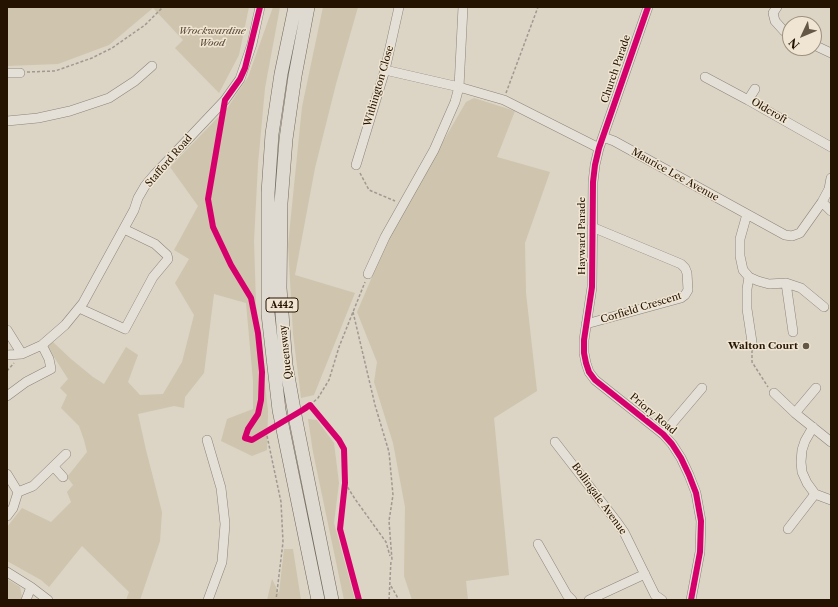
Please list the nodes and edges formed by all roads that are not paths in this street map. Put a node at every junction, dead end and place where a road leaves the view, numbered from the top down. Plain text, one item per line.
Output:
1 (260, 7) edge
2 (296, 7) edge
3 (308, 7) edge
4 (399, 7) edge
5 (463, 7) edge
6 (648, 7) edge
7 (777, 7) edge
8 (782, 29) edge
9 (152, 66) dead end
10 (385, 70) junction
11 (7, 73) edge
12 (20, 73) road end
13 (705, 77) dead end
14 (459, 87) junction
15 (754, 89) dead end
16 (748, 100) junction
17 (7, 121) edge
18 (603, 137) junction
19 (831, 147) edge
20 (599, 148) junction
21 (356, 165) road end
22 (831, 178) edge
23 (822, 202) junction
24 (831, 210) edge
25 (747, 214) junction
26 (592, 227) junction
27 (124, 228) junction
28 (368, 274) road end
29 (749, 276) junction
30 (786, 283) junction
31 (824, 307) dead end
32 (79, 308) junction
33 (586, 324) junction
34 (7, 330) edge
35 (793, 332) dead end
36 (752, 342) road end
37 (42, 345) junction
38 (22, 354) junction
39 (7, 356) edge
40 (702, 388) dead end
41 (816, 388) dead end
42 (774, 393) road end
43 (7, 396) edge
44 (795, 413) junction
45 (813, 427) junction
46 (663, 434) junction
47 (207, 440) dead end
48 (555, 442) dead end
49 (831, 442) edge
50 (66, 454) dead end
51 (54, 467) junction
52 (7, 474) edge
53 (63, 477) dead end
54 (18, 492) junction
55 (815, 494) junction
56 (831, 500) edge
57 (7, 516) edge
58 (788, 529) dead end
59 (538, 544) dead end
60 (7, 572) edge
61 (645, 574) junction
62 (31, 587) junction
63 (26, 600) edge
64 (48, 600) edge
65 (208, 600) edge
66 (318, 600) edge
67 (332, 600) edge
68 (572, 600) edge
69 (589, 600) edge
70 (662, 600) edge
71 (692, 600) edge

1 - 27 street, Stafford Road
2 - 66 highway, Queensway / A442
3 - 67 highway, Queensway / A442
4 - 10 street, Withington Close
5 - 14 street
6 - 18 street, Church Parade
7 - 8 street
9 - 17 street
10 - 14 street
10 - 21 street, Withington Close
11 - 12 street
13 - 16 street, Oldcroft
14 - 20 street
14 - 28 street
15 - 16 street
16 - 19 street, Oldcroft
18 - 20 street, Church Parade
18 - 25 street, Maurice Lee Avenue
20 - 26 street, Hayward Parade
22 - 23 street
23 - 24 street
23 - 25 street
25 - 29 street
26 - 33 street, Hayward Parade
26 - 33 street, Corfield Crescent
27 - 32 street, Stafford Road
27 - 32 street
29 - 30 street
29 - 36 street
30 - 31 street
30 - 35 street
32 - 37 street, Stafford Road
33 - 46 street, Priory Road
34 - 38 street
37 - 38 street, Stafford Road
37 - 43 street
38 - 39 street, Stafford Road
40 - 46 street
41 - 44 street
42 - 44 street
44 - 45 street
45 - 49 street
45 - 55 street
46 - 71 street, Priory Road
47 - 65 street
48 - 61 street, Bollingale Avenue
50 - 51 street
51 - 53 street
51 - 54 street
52 - 54 street
54 - 57 street
55 - 56 street
55 - 58 street
59 - 68 street
60 - 62 street
61 - 69 street
61 - 70 street, Bollingale Avenue
62 - 63 street
62 - 64 street

